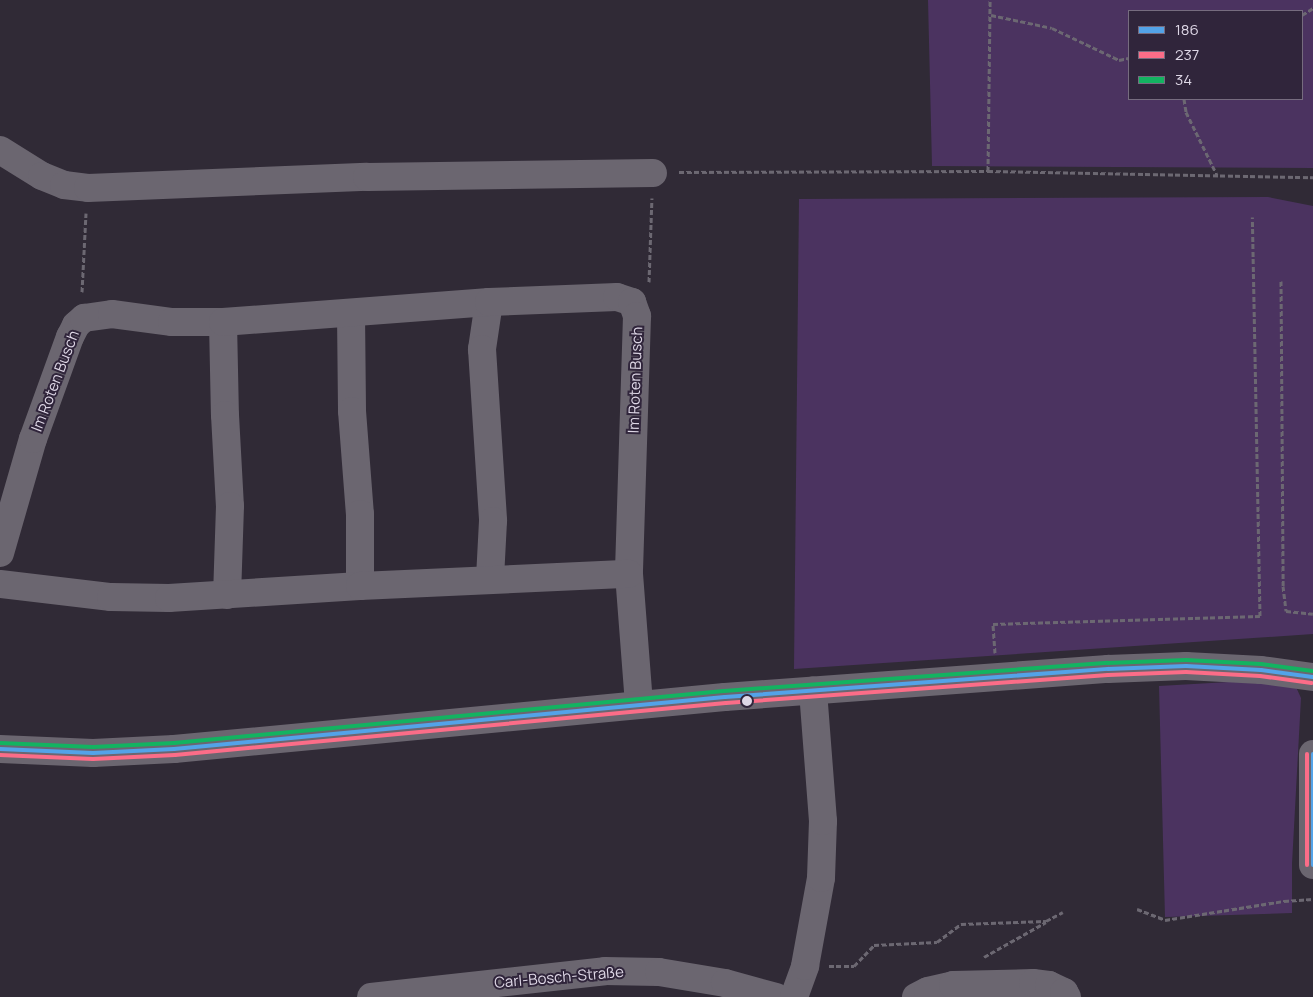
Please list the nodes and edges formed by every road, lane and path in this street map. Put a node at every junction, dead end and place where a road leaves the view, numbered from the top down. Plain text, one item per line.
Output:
1 (990, 0) edge
2 (991, 15) junction
3 (1128, 58) edge
4 (1184, 100) edge
5 (0, 150) edge
6 (988, 171) junction
7 (653, 173) junction
8 (1217, 175) junction
9 (1313, 176) edge
10 (88, 188) junction
11 (1252, 217) dead end
12 (1281, 281) dead end
13 (489, 302) junction
14 (632, 302) junction
15 (351, 314) junction
16 (84, 318) junction
17 (223, 322) junction
18 (0, 553) edge
19 (629, 574) junction
20 (490, 579) junction
21 (0, 584) edge
22 (360, 586) junction
23 (227, 595) junction
24 (1313, 614) edge
25 (996, 676) junction
26 (1313, 677) edge
27 (813, 690) junction
28 (639, 705) junction
29 (0, 749) edge
30 (1313, 754) edge
31 (1313, 852) edge
32 (1313, 899) edge
33 (1137, 909) dead end
34 (1063, 912) dead end
35 (1046, 921) junction
36 (805, 966) junction
37 (953, 985) junction
38 (370, 997) edge
39 (776, 997) edge
40 (794, 997) edge
41 (916, 997) edge
42 (1067, 997) edge

1 - 2 path
2 - 3 path
2 - 6 path
4 - 8 path
5 - 10 street
6 - 7 path
6 - 8 path
7 - 10 street
7 - 14 path
8 - 9 path
10 - 16 path
11 - 25 path
12 - 24 path
13 - 14 street, Im Roten Busch
13 - 15 street, Im Roten Busch
13 - 20 street
14 - 19 street, Im Roten Busch
15 - 17 street, Im Roten Busch
15 - 22 street
16 - 17 street, Im Roten Busch
16 - 18 street, Im Roten Busch
17 - 23 street
19 - 20 street
19 - 28 street, Im Roten Busch
20 - 22 street
21 - 23 street
22 - 23 street
25 - 26 street
25 - 27 street
27 - 28 street
27 - 36 street
28 - 29 street
30 - 31 street
32 - 33 path
34 - 35 path
35 - 36 path
35 - 37 path
36 - 40 street
37 - 41 street
37 - 42 street
38 - 39 street, Carl-Bosch-Straße

